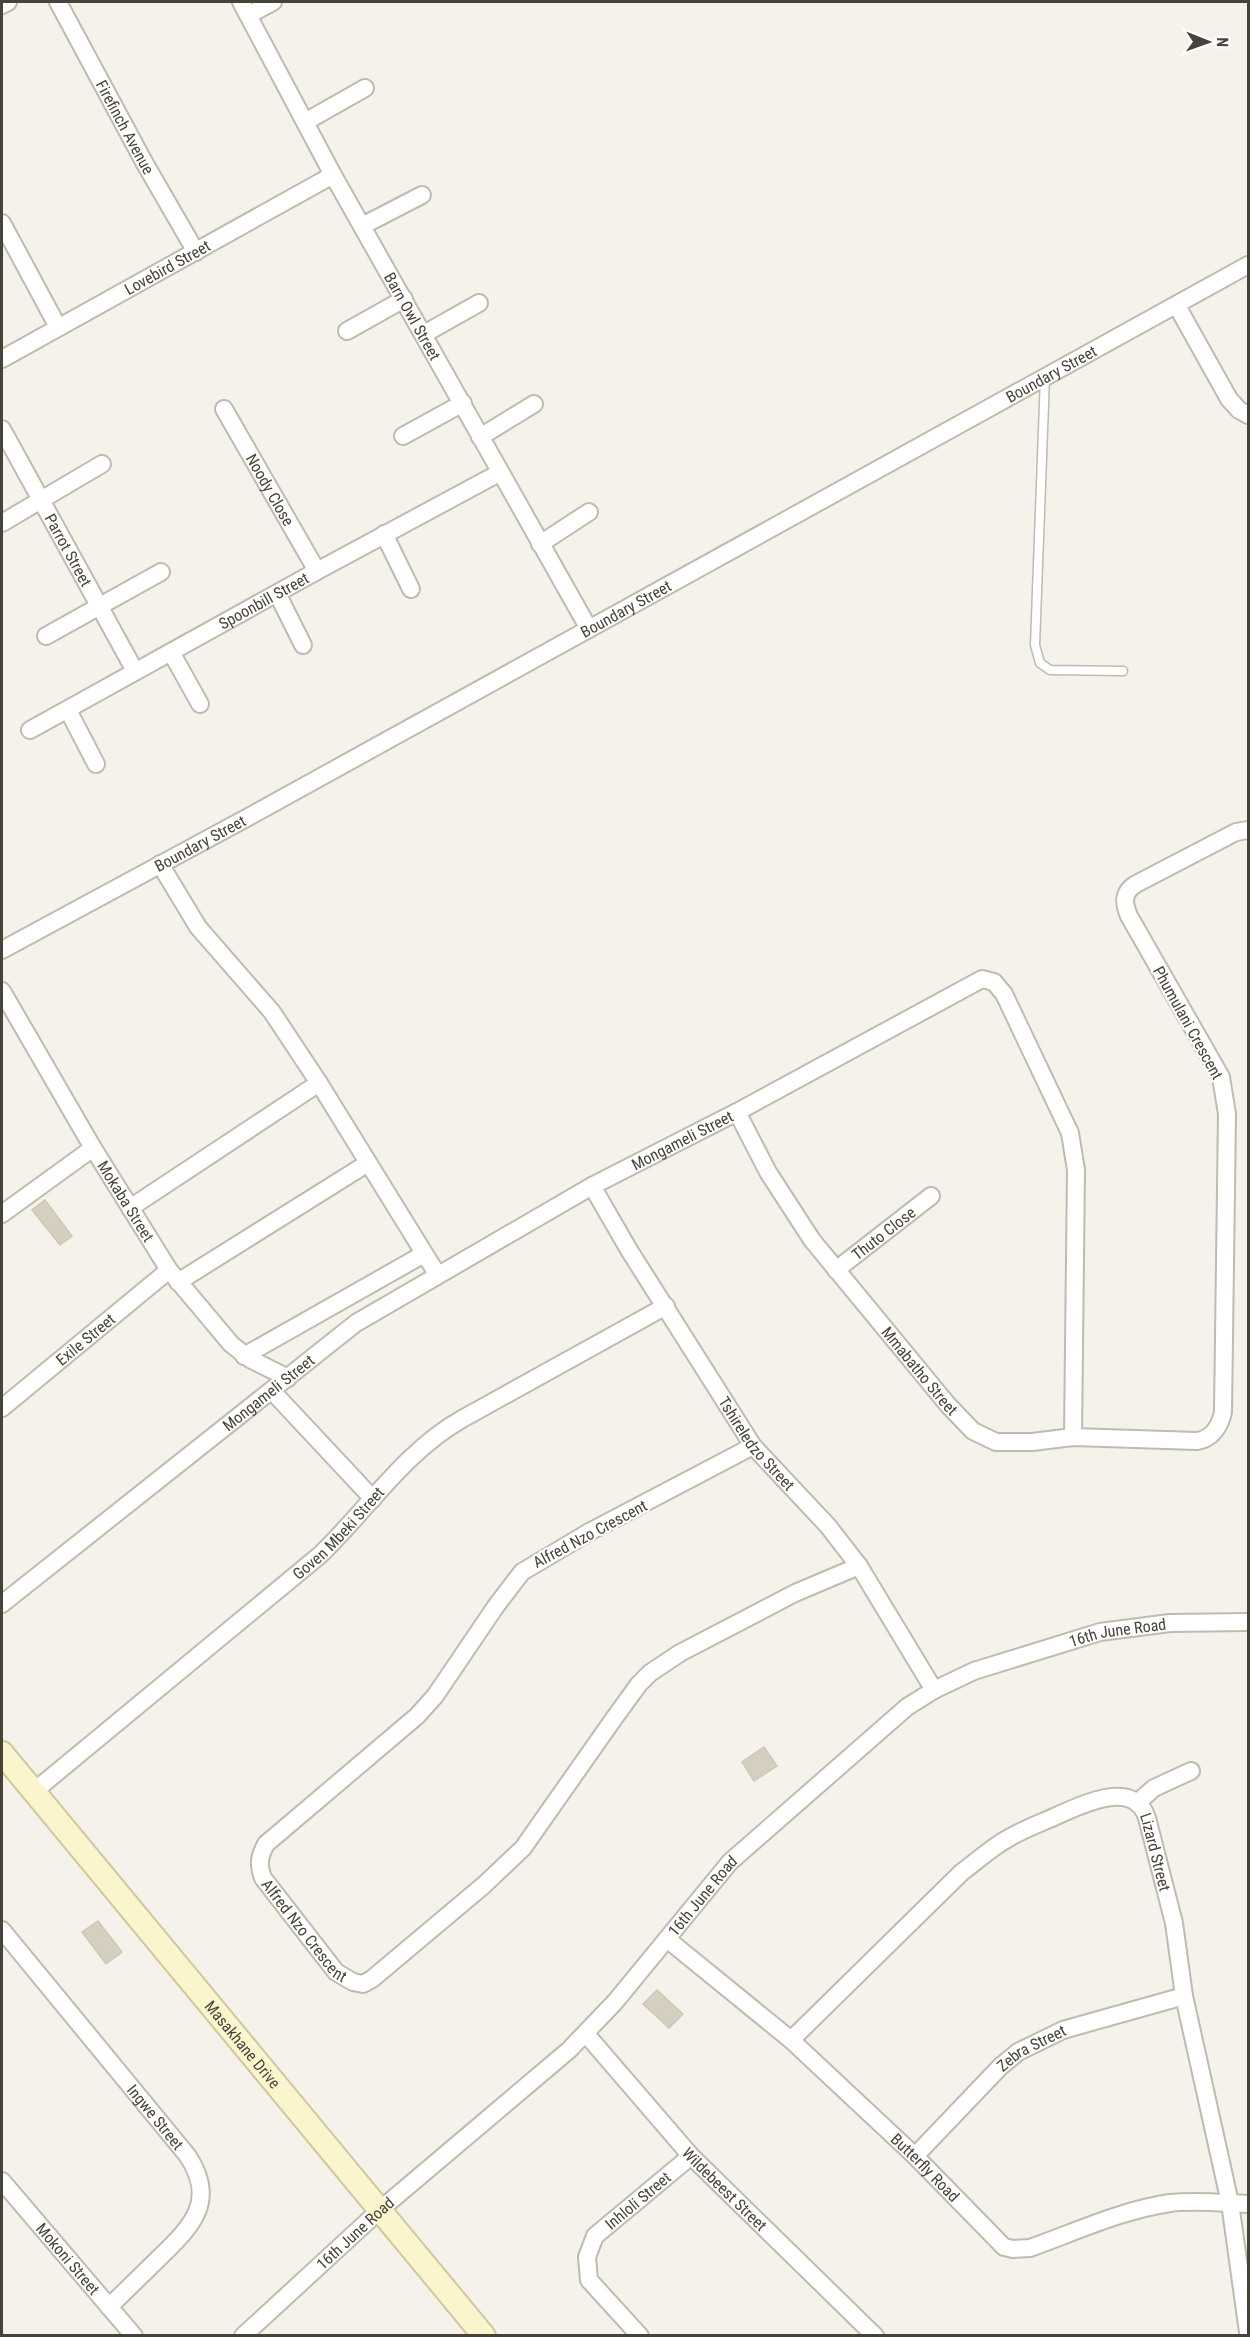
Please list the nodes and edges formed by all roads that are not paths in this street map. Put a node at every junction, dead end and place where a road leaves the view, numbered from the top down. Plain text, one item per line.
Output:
1 (58, 2) edge
2 (273, 2) edge
3 (245, 8) edge
4 (364, 88) dead end
5 (305, 122) junction
6 (333, 175) junction
7 (422, 195) dead end
8 (2, 223) edge
9 (362, 226) junction
10 (196, 252) junction
11 (1248, 265) edge
12 (404, 299) junction
13 (479, 303) dead end
14 (1177, 306) junction
15 (58, 327) junction
16 (347, 331) dead end
17 (424, 334) junction
18 (2, 359) edge
19 (1045, 377) junction
20 (463, 403) junction
21 (534, 405) dead end
22 (224, 409) dead end
23 (1248, 415) edge
24 (2, 429) edge
25 (403, 436) dead end
26 (480, 437) junction
27 (102, 464) dead end
28 (500, 473) junction
29 (41, 501) junction
30 (589, 512) dead end
31 (2, 523) edge
32 (384, 534) junction
33 (540, 544) junction
34 (317, 571) junction
35 (161, 572) dead end
36 (411, 589) dead end
37 (278, 595) junction
38 (99, 606) junction
39 (589, 629) junction
40 (46, 636) dead end
41 (303, 645) dead end
42 (171, 652) junction
43 (135, 671) junction
44 (1123, 671) dead end
45 (200, 704) dead end
46 (68, 710) junction
47 (30, 730) dead end
48 (96, 764) dead end
49 (1248, 830) edge
50 (160, 864) junction
51 (2, 950) edge
52 (2, 991) edge
53 (319, 1083) junction
54 (736, 1112) junction
55 (93, 1148) junction
56 (368, 1163) junction
57 (592, 1186) junction
58 (931, 1196) dead end
59 (130, 1208) junction
60 (2, 1214) edge
61 (423, 1254) junction
62 (836, 1270) junction
63 (437, 1274) junction
64 (174, 1276) junction
65 (666, 1306) junction
66 (244, 1356) junction
67 (288, 1378) junction
68 (272, 1391) junction
69 (2, 1408) edge
70 (1073, 1437) junction
71 (1208, 1437) joint
72 (753, 1446) junction
73 (373, 1499) junction
74 (859, 1566) junction
75 (2, 1604) edge
76 (1248, 1623) edge
77 (934, 1690) junction
78 (2, 1753) edge
79 (1191, 1771) dead end
80 (32, 1792) junction
81 (1137, 1803) junction
82 (2, 1929) edge
83 (667, 1939) junction
84 (1184, 1996) junction
85 (586, 2034) junction
86 (791, 2040) junction
87 (691, 2156) junction
88 (915, 2156) junction
89 (2, 2181) edge
90 (1230, 2203) junction
91 (1248, 2204) edge
92 (381, 2209) junction
93 (109, 2307) junction
94 (1248, 2332) edge
95 (134, 2336) edge
96 (243, 2336) edge
97 (484, 2336) edge
98 (640, 2336) edge
99 (876, 2336) edge

1 - 10 street, Firefinch Avenue
2 - 3 street
3 - 5 street, Barn Owl Street
4 - 5 street
5 - 6 street, Barn Owl Street
6 - 9 street, Barn Owl Street
6 - 10 street, Lovebird Street
7 - 9 street
8 - 15 street
9 - 12 street, Barn Owl Street
10 - 15 street, Lovebird Street
11 - 14 street, Boundary Street
12 - 16 street
12 - 17 street, Barn Owl Street
13 - 17 street
14 - 19 street, Boundary Street
14 - 23 street
15 - 18 street, Lovebird Street
17 - 20 street, Barn Owl Street
19 - 39 street, Boundary Street
19 - 44 lane
20 - 25 street
20 - 26 street, Barn Owl Street
21 - 26 street
22 - 34 street, Noody Close
24 - 29 street, Parrot Street
26 - 28 street, Barn Owl Street
27 - 29 street
28 - 32 street, Spoonbill Street
28 - 33 street, Barn Owl Street
29 - 31 street
29 - 38 street, Parrot Street
30 - 33 street
32 - 34 street, Spoonbill Street
32 - 36 street
33 - 39 street, Barn Owl Street
34 - 37 street, Spoonbill Street
35 - 38 street
37 - 41 street
37 - 42 street, Spoonbill Street
38 - 40 street
38 - 43 street, Parrot Street
39 - 50 street, Boundary Street
42 - 43 street, Spoonbill Street
42 - 45 street
43 - 46 street, Spoonbill Street
46 - 47 street, Spoonbill Street
46 - 48 street
49 - 71 street, Phumulani Crescent
50 - 51 street, Boundary Street
50 - 53 street
52 - 55 street, Mokaba Street
53 - 56 street
53 - 59 street
54 - 57 street, Mongameli Street
54 - 62 street, Mmabatho Street
54 - 70 street, Mongameli Street
55 - 59 street, Mokaba Street
55 - 60 street
56 - 61 street
56 - 64 street, Exile Street
57 - 63 street, Mongameli Street
57 - 65 street, Tshireledzo Street
58 - 62 street, Thuto Close
59 - 64 street, Mokaba Street
61 - 63 street
61 - 66 street
62 - 70 street, Mmabatho Street
63 - 67 street, Mongameli Street
64 - 66 street, Mokaba Street
64 - 69 street, Exile Street
65 - 72 street, Tshireledzo Street
65 - 73 street, Goven Mbeki Street
66 - 67 street, Mokaba Street
67 - 68 street, Mongameli Street
68 - 73 street
68 - 75 street, Mongameli Street
70 - 71 street, Mmabatho Street
72 - 74 street, Tshireledzo Street
72 - 74 street, Alfred Nzo Crescent
73 - 80 street, Goven Mbeki Street
74 - 77 street, Tshireledzo Street
76 - 77 street, 16th June Road
77 - 83 street, 16th June Road
78 - 80 street, Masakhane Drive
79 - 81 street
80 - 92 street, Masakhane Drive
81 - 84 street, Lizard Street
81 - 86 street, Lizard Street
82 - 93 street, Ingwe Street
83 - 85 street, 16th June Road
83 - 86 street, Butterfly Road
84 - 88 street, Zebra Street
84 - 90 street, Lizard Street
85 - 87 street, Wildebeest Street
85 - 92 street, 16th June Road
86 - 88 street, Butterfly Road
87 - 98 street, Inhloli Street
87 - 99 street, Wildebeest Street
88 - 90 street, Butterfly Road
89 - 93 street, Mokoni Street
90 - 91 street, Butterfly Road
90 - 94 street, Lizard Street
92 - 96 street, 16th June Road
92 - 97 street, Masakhane Drive
93 - 95 street, Mokoni Street

